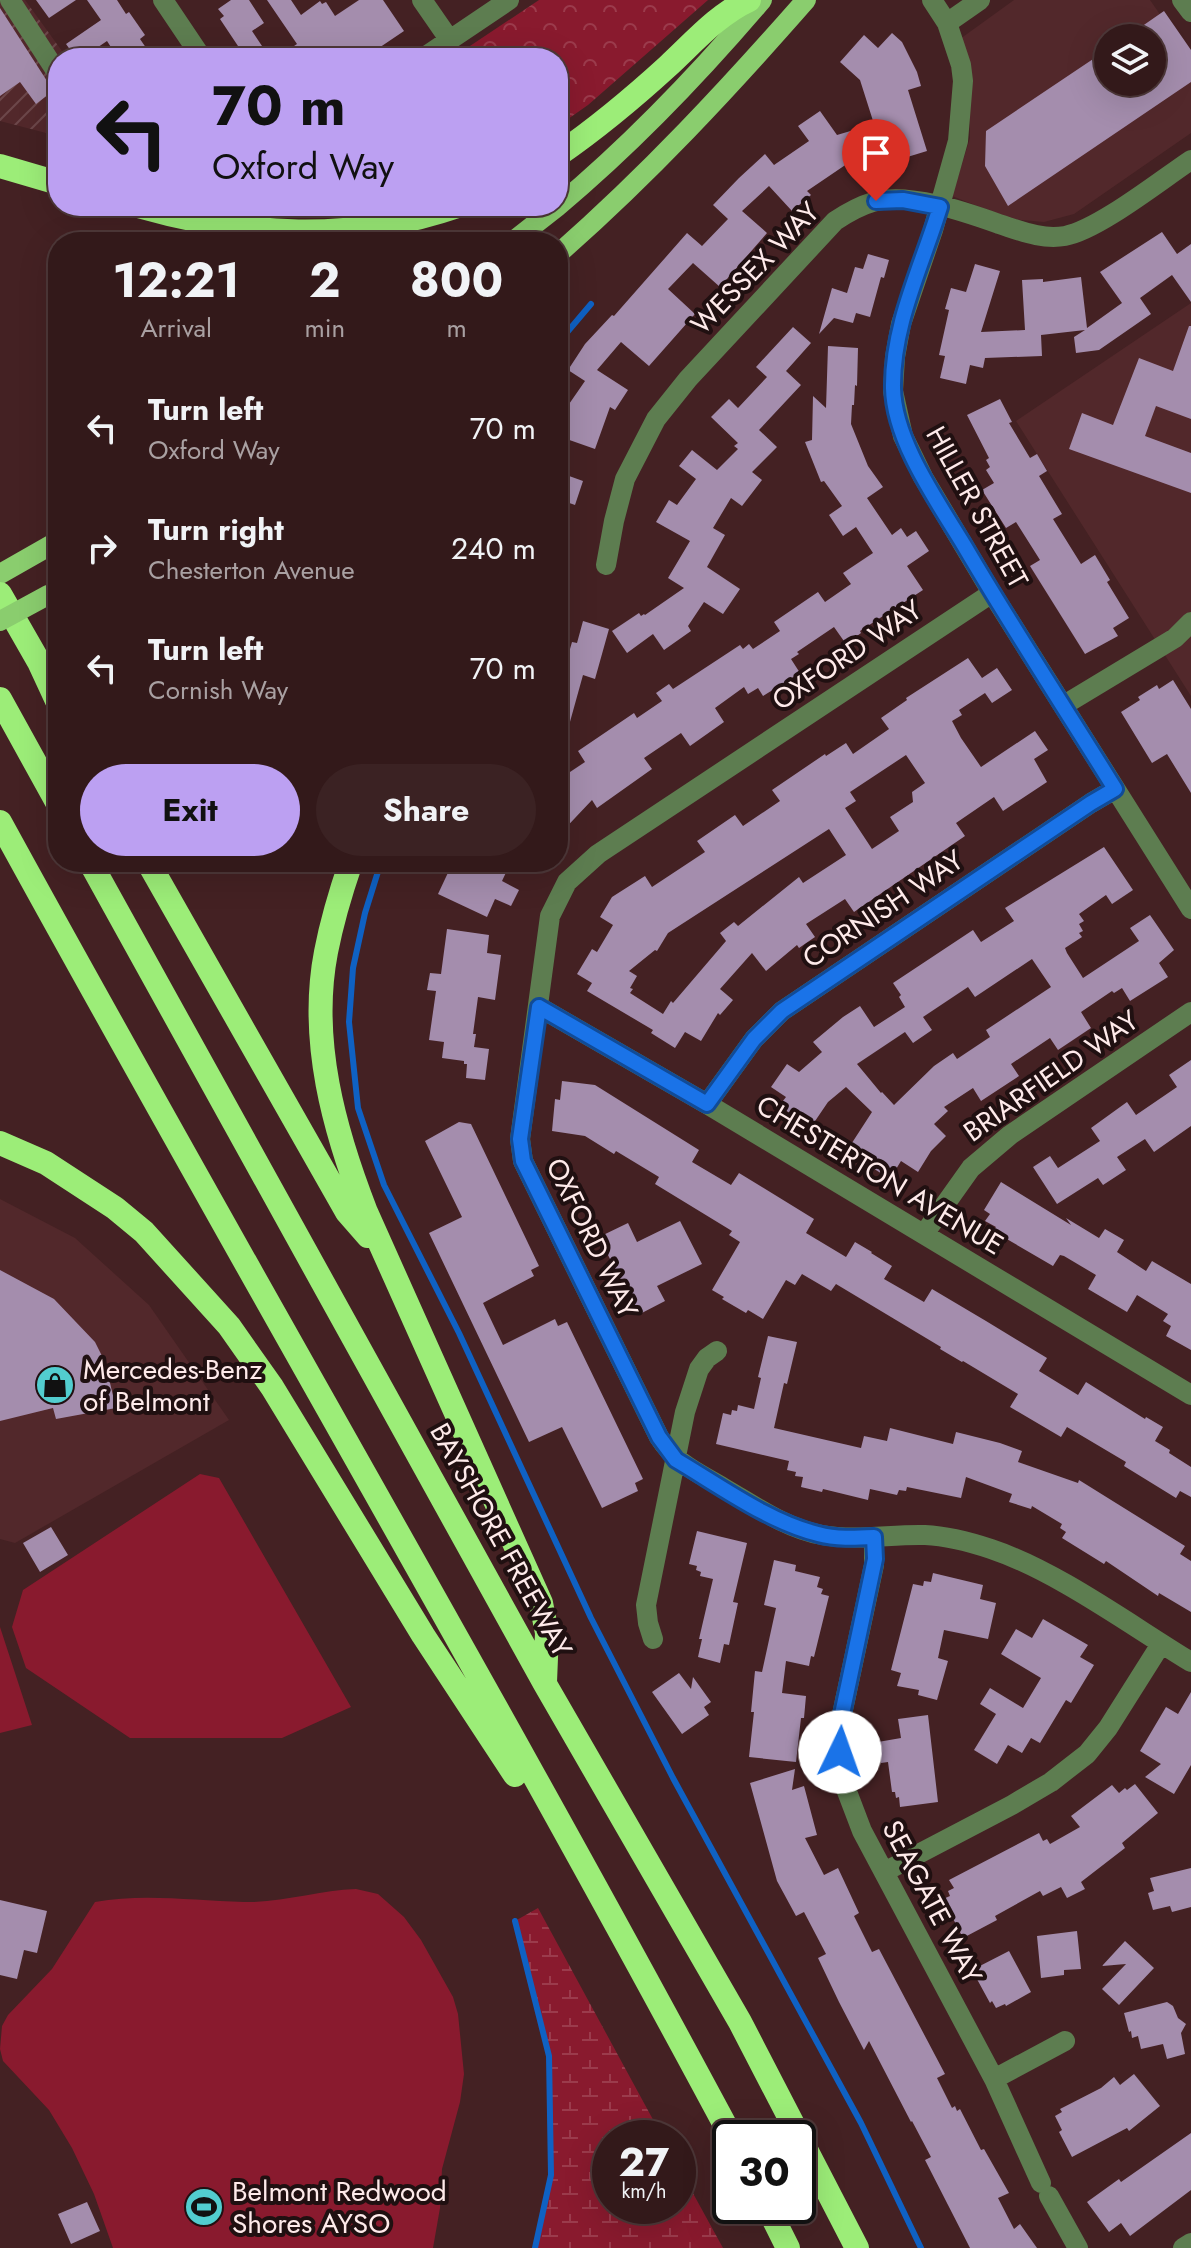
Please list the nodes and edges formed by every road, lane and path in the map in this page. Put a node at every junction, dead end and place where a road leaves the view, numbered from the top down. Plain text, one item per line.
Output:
1 (10, 0) edge
2 (163, 0) edge
3 (422, 0) edge
4 (509, 0) edge
5 (749, 0) edge
6 (762, 0) edge
7 (806, 0) edge
8 (932, 0) edge
9 (980, 0) edge
10 (1182, 0) edge
11 (1191, 12) edge
12 (947, 23) junction
13 (449, 39) junction
14 (195, 48) edge
15 (437, 48) edge
16 (48, 59) edge
17 (568, 148) edge
18 (1191, 160) edge
19 (0, 166) edge
20 (48, 180) edge
21 (568, 197) edge
22 (940, 207) junction
23 (181, 216) edge
24 (429, 216) edge
25 (545, 216) edge
26 (290, 232) edge
27 (322, 232) edge
28 (525, 232) edge
29 (568, 245) edge
30 (48, 547) edge
31 (606, 565) dead end
32 (0, 574) edge
33 (992, 593) junction
34 (0, 594) edge
35 (48, 595) edge
36 (0, 621) edge
37 (1191, 622) edge
38 (39, 662) junction
39 (48, 671) edge
40 (48, 681) edge
41 (0, 699) edge
42 (1064, 705) junction
43 (48, 786) edge
44 (1115, 789) junction
45 (0, 822) edge
46 (0, 853) edge
47 (96, 872) edge
48 (154, 872) edge
49 (348, 872) edge
50 (1191, 909) edge
51 (539, 1007) junction
52 (104, 1011) junction
53 (1191, 1012) edge
54 (707, 1104) junction
55 (0, 1143) edge
56 (924, 1234) junction
57 (389, 1259) junction
58 (717, 1351) dead end
59 (1191, 1395) edge
60 (676, 1460) junction
61 (874, 1537) junction
62 (653, 1639) dead end
63 (1161, 1644) junction
64 (1191, 1662) edge
65 (545, 1684) junction
66 (884, 1872) junction
67 (615, 1924) junction
68 (1065, 2041) dead end
69 (994, 2079) junction
70 (722, 2120) edge
71 (776, 2224) edge
72 (1191, 2243) edge
73 (788, 2248) edge
74 (857, 2248) edge
75 (1078, 2248) edge
76 (1183, 2248) edge

1 - 16 street
2 - 14 street
3 - 13 street
4 - 13 street
5 - 17 highway
6 - 21 main road
7 - 29 main road
8 - 12 street, HILLER STREET
9 - 12 street
10 - 11 street
12 - 22 street, HILLER STREET
13 - 15 street
18 - 22 street, WESSEX WAY
19 - 20 highway
22 - 31 street, WESSEX WAY
22 - 33 street, HILLER STREET
23 - 26 highway
24 - 27 highway
25 - 28 main road
30 - 32 main road
33 - 42 street, HILLER STREET
33 - 51 street, OXFORD WAY
34 - 38 highway
35 - 36 main road, bridge
37 - 42 street
38 - 39 highway
38 - 40 highway
41 - 43 highway
42 - 44 street, HILLER STREET
44 - 50 street, HILLER STREET
44 - 54 street, CORNISH WAY
45 - 52 highway
46 - 52 highway
47 - 65 highway, BAYSHORE FREEWAY
48 - 57 highway
49 - 57 highway
51 - 54 street, CHESTERTON AVENUE
51 - 60 street, OXFORD WAY
52 - 67 highway
53 - 56 street, BRIARFIELD WAY
54 - 56 street, CHESTERTON AVENUE
55 - 67 highway
56 - 59 street, CHESTERTON AVENUE
57 - 65 highway
58 - 60 street
60 - 61 street, OXFORD WAY
60 - 62 street
61 - 63 street, OXFORD WAY
61 - 66 street, SEAGATE WAY
63 - 64 street, OXFORD WAY
63 - 66 street
65 - 74 highway, BAYSHORE FREEWAY
66 - 69 street, SEAGATE WAY
67 - 70 highway
68 - 69 street
69 - 75 street, SEAGATE WAY
71 - 73 highway
72 - 76 street

